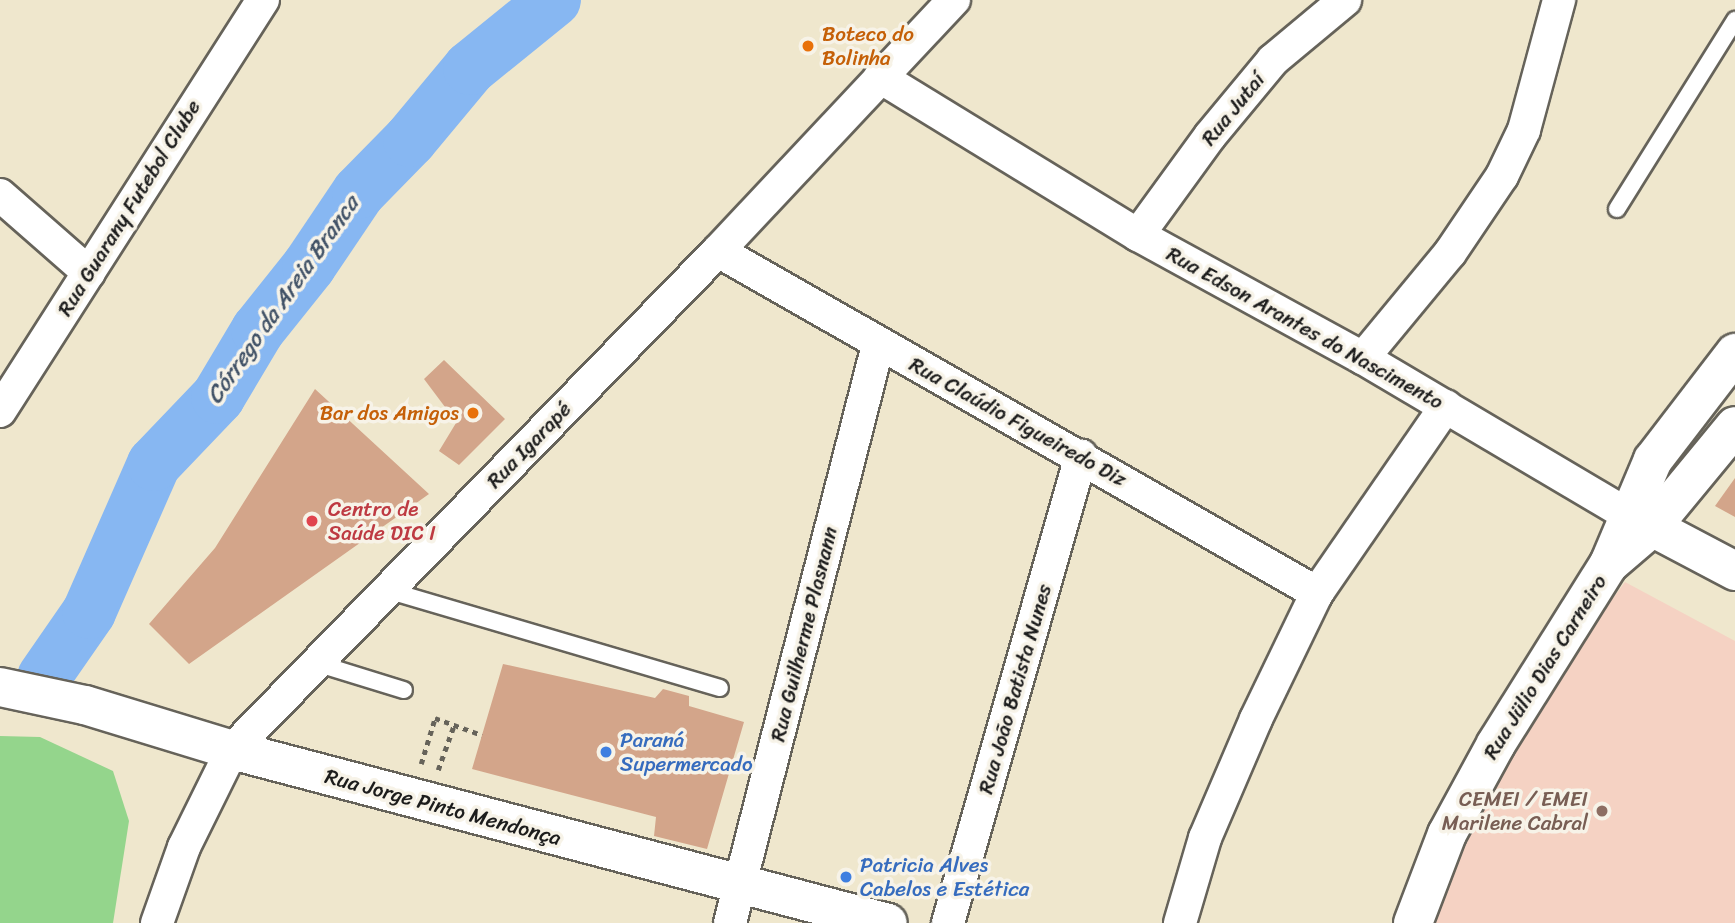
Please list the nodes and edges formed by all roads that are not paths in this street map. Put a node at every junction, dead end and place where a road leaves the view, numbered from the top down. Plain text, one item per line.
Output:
1 (954, 0) edge
2 (1345, 0) edge
3 (1559, 0) edge
4 (259, 1) edge
5 (1735, 20) edge
6 (880, 77) junction
7 (0, 195) edge
8 (1617, 209) dead end
9 (1138, 235) junction
10 (718, 251) junction
11 (89, 273) junction
12 (878, 345) junction
13 (1735, 353) edge
14 (1363, 358) junction
15 (1446, 406) junction
16 (0, 411) edge
17 (1735, 426) edge
18 (1081, 456) junction
19 (1639, 521) junction
20 (1735, 571) edge
21 (387, 590) junction
22 (1317, 593) junction
23 (316, 663) junction
24 (0, 687) edge
25 (720, 688) dead end
26 (404, 690) dead end
27 (232, 751) junction
28 (740, 886) junction
29 (157, 923) edge
30 (730, 923) edge
31 (888, 923) edge
32 (948, 923) edge
33 (1180, 923) edge
34 (1413, 923) edge

1 - 6 street, Rua Igarapé
2 - 9 street, Rua Jutaí
3 - 14 street
4 - 11 street, Rua Guarany Futebol Clube
5 - 8 lane
6 - 9 street, Rua Edson Arantes do Nascimento
6 - 10 street, Rua Igarapé
7 - 11 street
9 - 14 street, Rua Edson Arantes do Nascimento
10 - 12 street, Rua Claúdio Figueiredo Diz
10 - 21 street, Rua Igarapé
11 - 16 street, Rua Guarany Futebol Clube
12 - 18 street, Rua Claúdio Figueiredo Diz
12 - 28 street, Rua Guilherme Plasnann
13 - 19 street
14 - 15 street, Rua Edson Arantes do Nascimento
15 - 19 street, Rua Edson Arantes do Nascimento
15 - 22 street
17 - 19 street
18 - 22 street, Rua Claúdio Figueiredo Diz
18 - 32 street, Rua João Batista Nunes
19 - 20 street, Rua Edson Arantes do Nascimento
19 - 34 street, Rua Jülio Dias Carneiro
21 - 23 street, Rua Igarapé
21 - 25 lane
22 - 33 street
23 - 26 lane
23 - 27 street, Rua Igarapé
24 - 27 street, Rua Jorge Pinto Mendonça
27 - 28 street, Rua Jorge Pinto Mendonça
27 - 29 street, Rua Igarapé
28 - 30 street, Rua Guilherme Plasnann
28 - 31 street, Rua Jorge Pinto Mendonça

